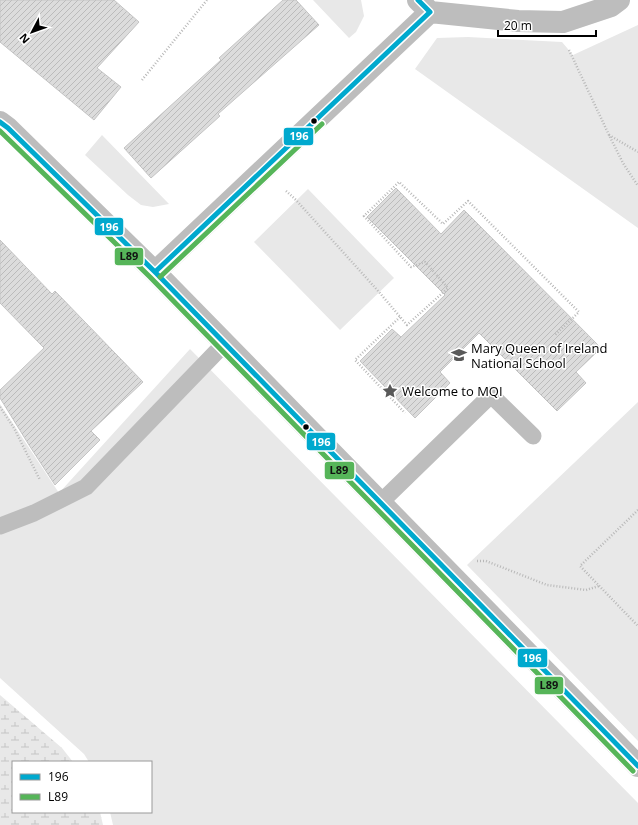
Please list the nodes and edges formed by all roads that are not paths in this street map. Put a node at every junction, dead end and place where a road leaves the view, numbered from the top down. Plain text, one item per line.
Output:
1 (619, 0) edge
2 (424, 6) edge
3 (0, 122) edge
4 (155, 272) junction
5 (225, 343) junction
6 (533, 436) dead end
7 (381, 502) junction
8 (0, 526) edge
9 (638, 766) edge

1 - 2 street
2 - 4 street
3 - 4 street
4 - 5 street
5 - 7 street
5 - 8 lane
6 - 7 lane
7 - 9 street

